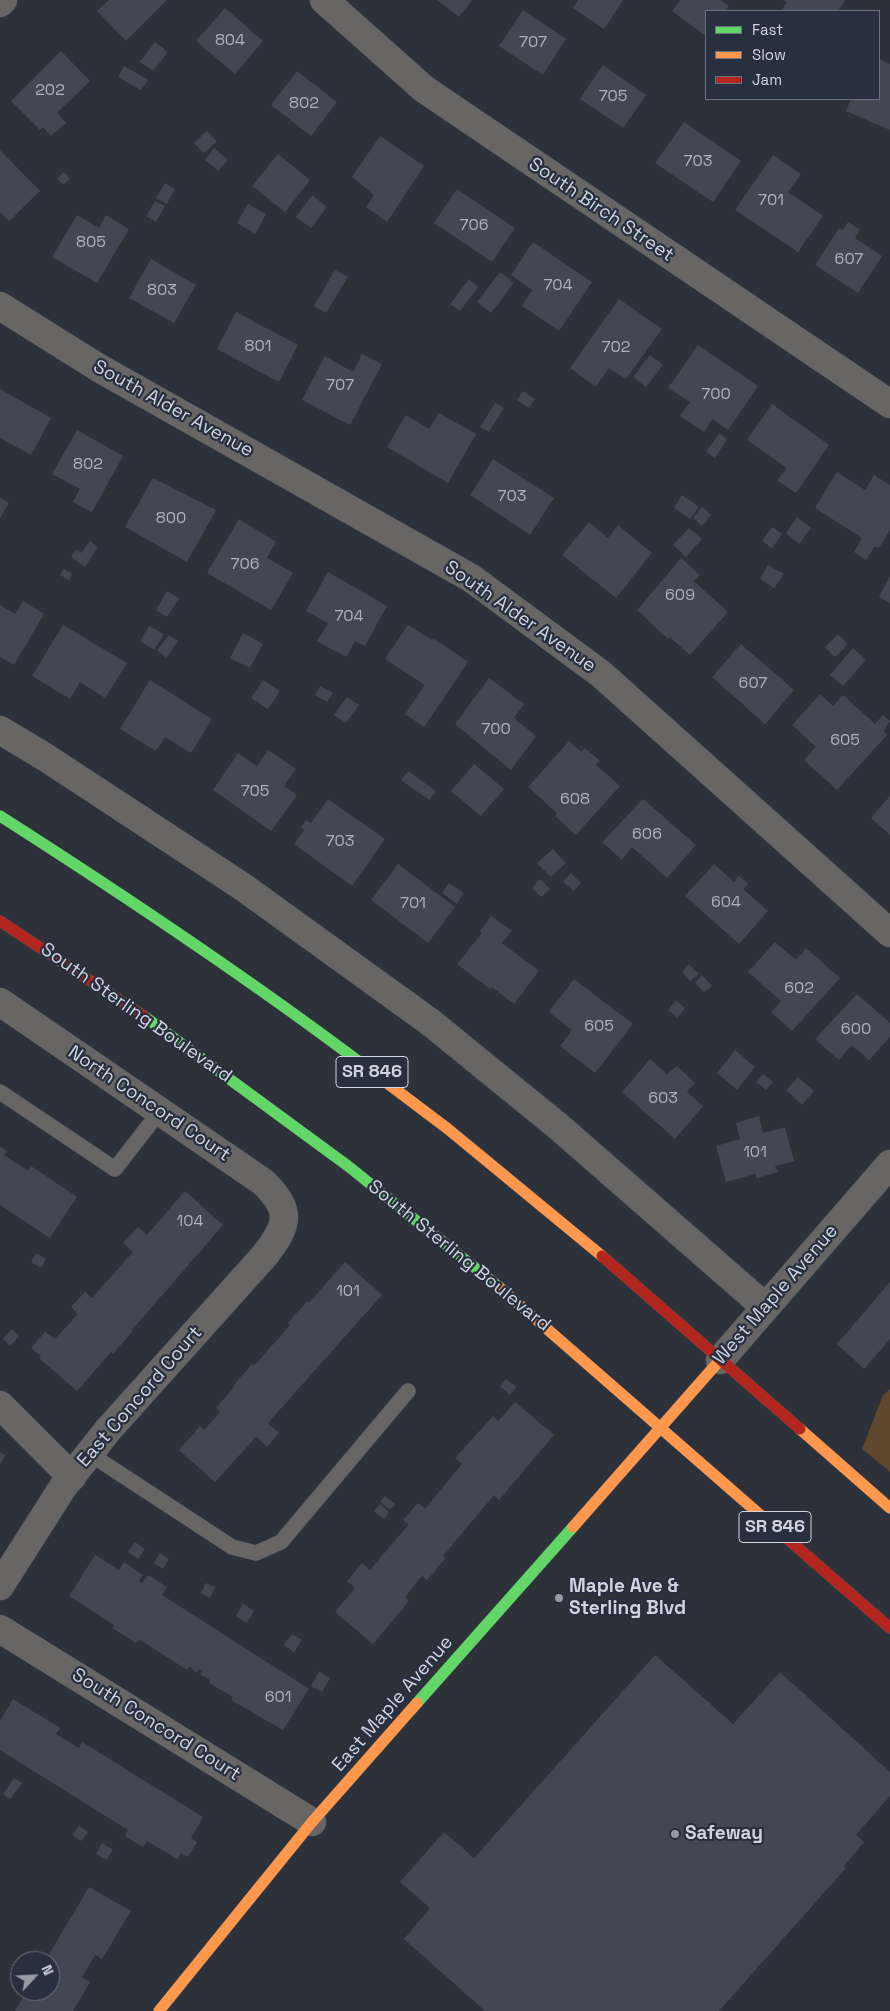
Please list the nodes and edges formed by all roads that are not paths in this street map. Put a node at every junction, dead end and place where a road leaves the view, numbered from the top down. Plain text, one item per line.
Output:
1 (3, 0) edge
2 (324, 0) edge
3 (0, 3) edge
4 (0, 306) edge
5 (890, 404) edge
6 (0, 730) edge
7 (0, 816) edge
8 (0, 921) edge
9 (890, 933) edge
10 (0, 1002) edge
11 (0, 1092) edge
12 (160, 1111) junction
13 (890, 1164) edge
14 (286, 1215) joint
15 (764, 1306) junction
16 (720, 1360) junction
17 (408, 1391) dead end
18 (0, 1405) edge
19 (660, 1426) junction
20 (90, 1454) junction
21 (72, 1476) junction
22 (890, 1508) edge
23 (0, 1586) edge
24 (890, 1628) edge
25 (0, 1629) edge
26 (312, 1822) junction
27 (159, 2011) edge

1 - 3 street
2 - 5 street, South Birch Street
4 - 9 street, South Alder Avenue
6 - 15 street
7 - 16 main road, SR 846
8 - 19 main road, South Sterling Boulevard / SR 846
10 - 12 street, North Concord Court
11 - 12 lane
12 - 14 street, North Concord Court
13 - 15 street, West Maple Avenue
14 - 20 street, East Concord Court
15 - 16 street, West Maple Avenue
16 - 19 main road, West Maple Avenue
16 - 22 main road, SR 846
17 - 20 lane
18 - 21 street
19 - 24 main road, South Sterling Boulevard / SR 846
19 - 26 main road, East Maple Avenue
20 - 21 street, East Concord Court
21 - 23 street, East Concord Court
25 - 26 street, South Concord Court
26 - 27 main road, East Maple Avenue

